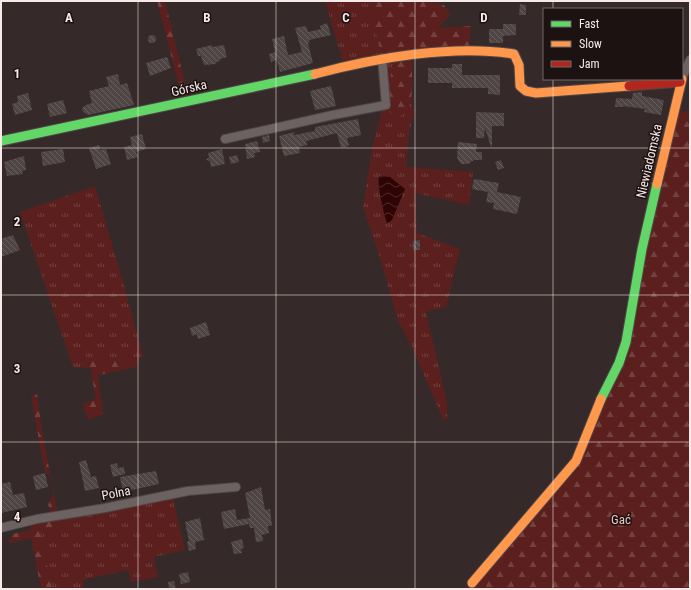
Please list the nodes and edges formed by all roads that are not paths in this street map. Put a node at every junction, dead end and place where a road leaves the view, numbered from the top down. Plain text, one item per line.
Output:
1 (382, 58) junction
2 (690, 60) edge
3 (683, 76) edge
4 (681, 80) edge
5 (225, 139) dead end
6 (1, 141) edge
7 (236, 487) dead end
8 (1, 528) edge
9 (472, 583) dead end

1 - 4 street, Górska
1 - 5 street
1 - 6 street, Górska
2 - 3 street, Niewiadomska
4 - 9 street, Niewiadomska
7 - 8 street, Polna

